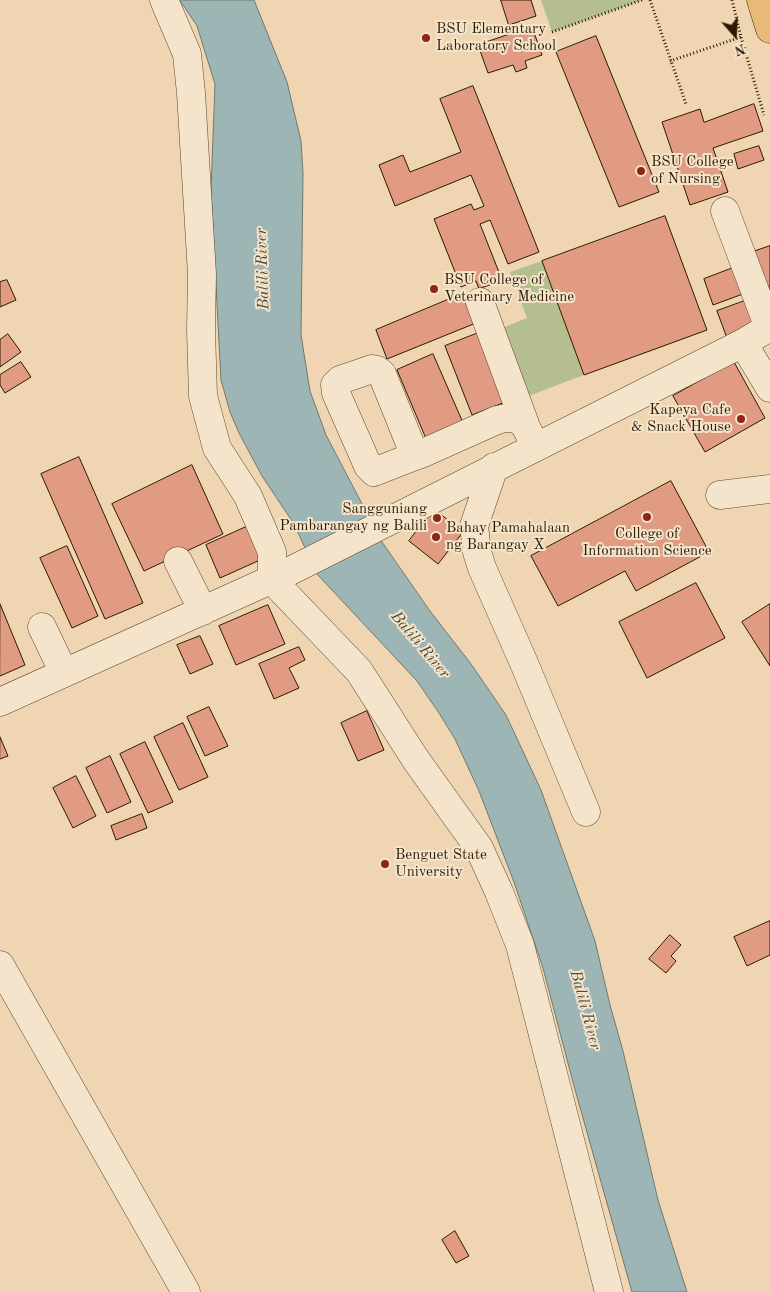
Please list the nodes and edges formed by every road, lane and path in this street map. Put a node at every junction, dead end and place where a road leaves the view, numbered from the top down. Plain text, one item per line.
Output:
1 (164, 0) edge
2 (642, 0) edge
3 (650, 0) edge
4 (732, 0) edge
5 (761, 0) edge
6 (770, 29) edge
7 (552, 32) dead end
8 (741, 37) junction
9 (670, 61) junction
10 (686, 104) dead end
11 (764, 115) dead end
12 (725, 211) dead end
13 (480, 302) dead end
14 (769, 328) edge
15 (743, 343) junction
16 (770, 388) edge
17 (530, 435) junction
18 (482, 473) junction
19 (770, 489) edge
20 (720, 495) dead end
21 (178, 561) dead end
22 (280, 576) junction
23 (203, 611) junction
24 (42, 627) dead end
25 (64, 673) junction
26 (0, 702) edge
27 (586, 812) dead end
28 (0, 965) edge
29 (186, 1292) edge
30 (609, 1292) edge

1 - 22 street
2 - 7 path
3 - 9 path
4 - 8 path
5 - 6 highway
8 - 9 path
8 - 11 path
9 - 10 path
12 - 14 street
13 - 17 street
14 - 15 street
15 - 16 street
15 - 17 street
17 - 18 street
17 - 18 street
18 - 22 street
18 - 27 street
19 - 20 street
21 - 23 street
22 - 23 street
22 - 30 street
23 - 25 street
24 - 25 street
25 - 26 street
28 - 29 street

